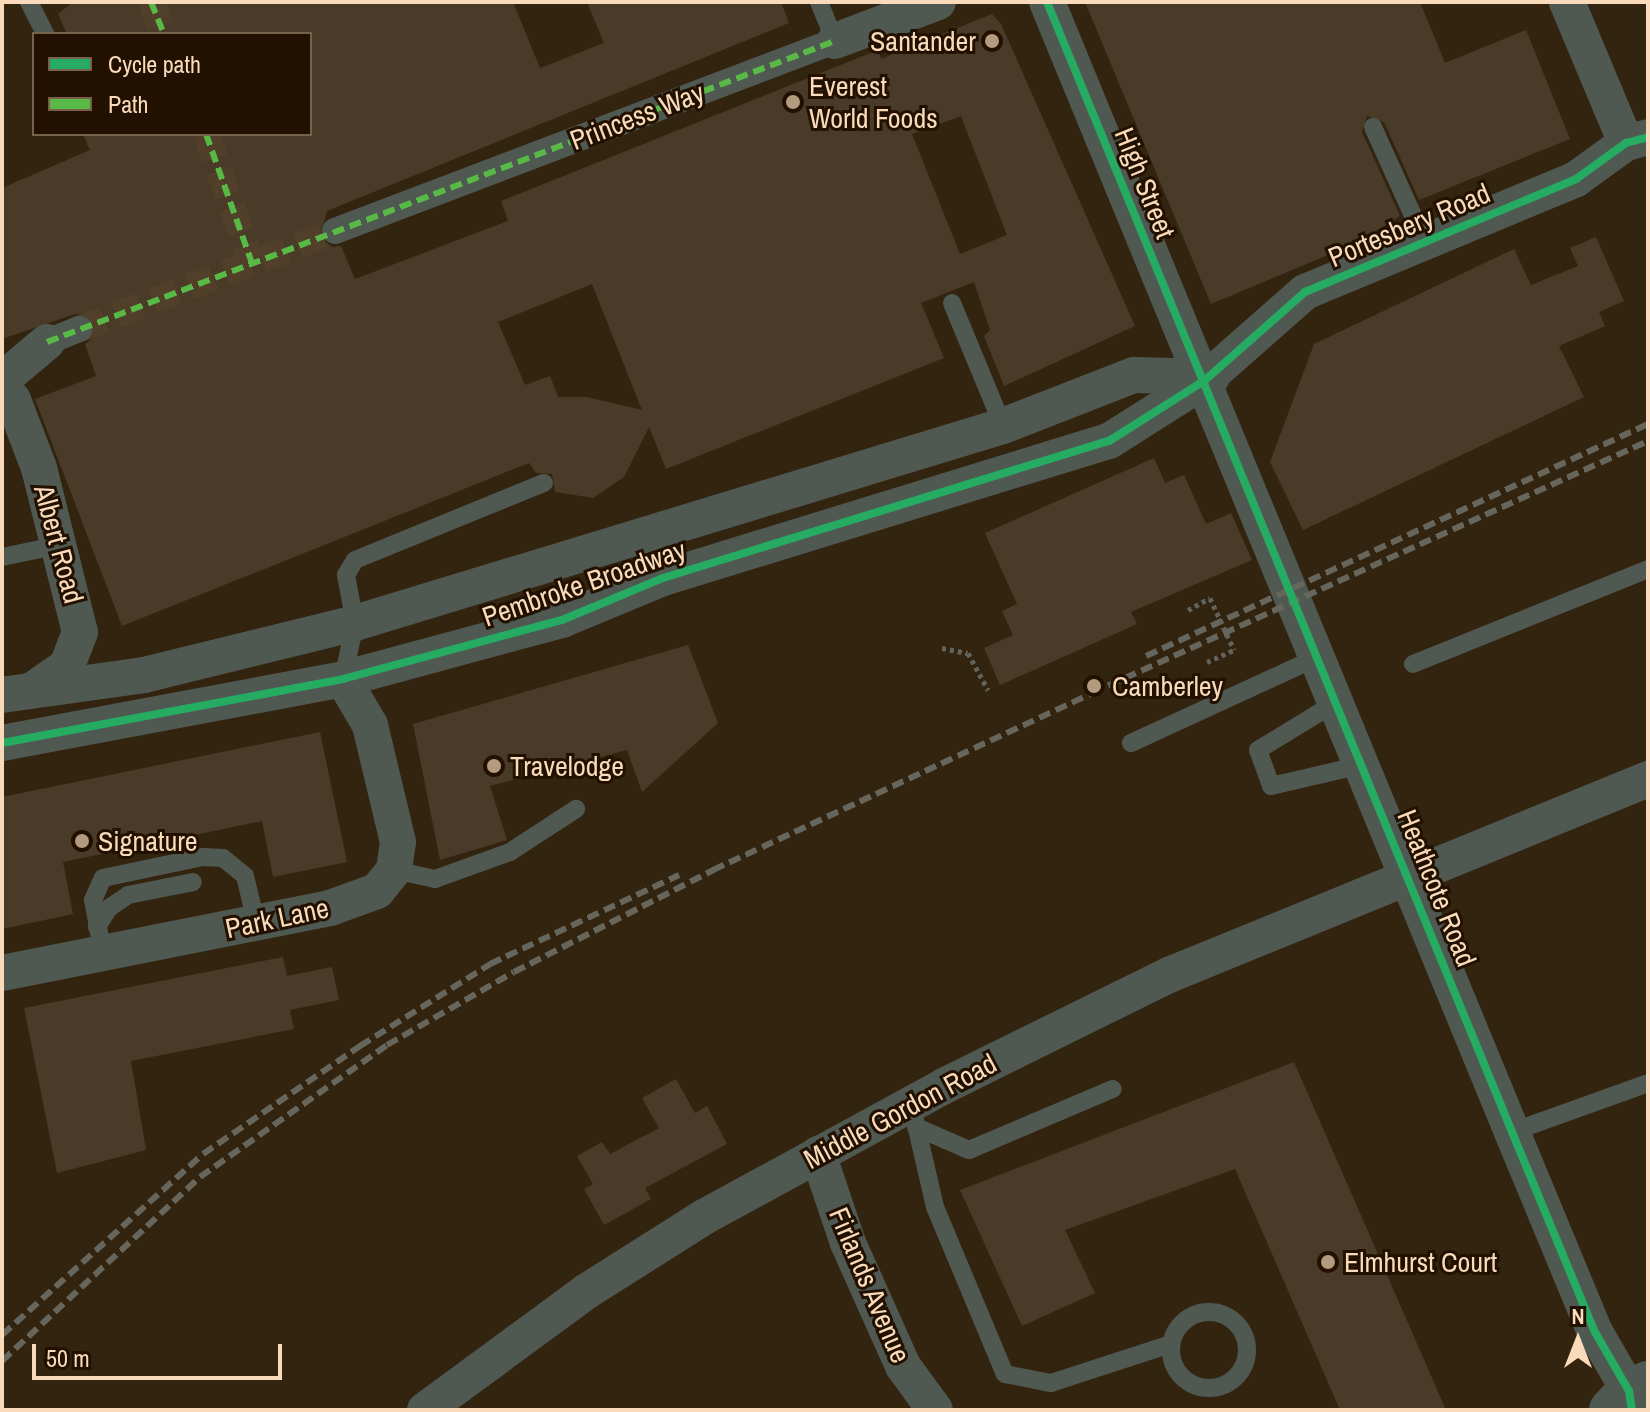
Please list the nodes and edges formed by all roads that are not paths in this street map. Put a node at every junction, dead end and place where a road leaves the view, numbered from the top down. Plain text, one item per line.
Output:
1 (29, 2) edge
2 (819, 2) edge
3 (938, 2) edge
4 (1047, 2) edge
5 (1567, 2) edge
6 (44, 32) edge
7 (835, 41) junction
8 (1373, 127) dead end
9 (1637, 140) edge
10 (335, 231) tunnel mouth
11 (1425, 242) junction
12 (952, 303) dead end
13 (64, 336) tunnel mouth
14 (2, 380) edge
15 (1204, 381) junction
16 (2, 387) edge
17 (1003, 426) junction
18 (1019, 468) junction
19 (544, 483) dead end
20 (60, 545) junction
21 (2, 557) edge
22 (1648, 569) edge
23 (355, 623) junction
24 (1316, 658) junction
25 (1413, 664) dead end
26 (386, 667) junction
27 (343, 679) junction
28 (18, 692) edge
29 (1335, 703) junction
30 (370, 725) junction
31 (2, 743) edge
32 (1131, 743) dead end
33 (1362, 765) junction
34 (1648, 779) edge
35 (576, 809) dead end
36 (394, 870) junction
37 (1410, 877) junction
38 (193, 882) dead end
39 (256, 922) junction
40 (100, 940) junction
41 (2, 973) edge
42 (1648, 1083) edge
43 (1113, 1089) dead end
44 (914, 1115) junction
45 (1512, 1132) junction
46 (818, 1154) junction
47 (1171, 1344) junction
48 (1630, 1399) edge
49 (425, 1410) edge
50 (935, 1410) edge

1 - 6 lane
2 - 7 lane
3 - 7 street, Princess Way
4 - 15 street, High Street
5 - 9 street
7 - 10 street, Princess Way
8 - 11 lane
9 - 11 street, Portesbery Road
11 - 15 street, Portesbery Road
12 - 17 lane
13 - 14 street
15 - 17 street, Pembroke Broadway
15 - 18 street, Pembroke Broadway
15 - 24 street, Heathcote Road
16 - 20 street, Albert Road
17 - 18 street
17 - 23 street, Pembroke Broadway
18 - 26 street, Pembroke Broadway
19 - 23 lane
20 - 21 lane
20 - 28 street, Albert Road
22 - 25 lane
23 - 27 lane
23 - 28 street, Pembroke Broadway
24 - 29 street, Heathcote Road
24 - 32 lane
26 - 27 street, Pembroke Broadway
26 - 30 street
27 - 30 street
27 - 31 street, Pembroke Broadway
29 - 33 street, Heathcote Road
29 - 33 lane
30 - 36 street
33 - 37 street, Heathcote Road
34 - 37 street, Middle Gordon Road
35 - 36 lane
36 - 39 street, Park Lane
37 - 44 street, Middle Gordon Road
37 - 45 street, Heathcote Road
38 - 40 lane
39 - 40 street, Park Lane
39 - 40 lane
40 - 41 street, Park Lane
42 - 45 lane
43 - 44 lane
44 - 46 street, Middle Gordon Road
44 - 47 lane
45 - 48 street, Heathcote Road
46 - 49 street, Middle Gordon Road
46 - 50 street, Firlands Avenue
47 - 47 lane

